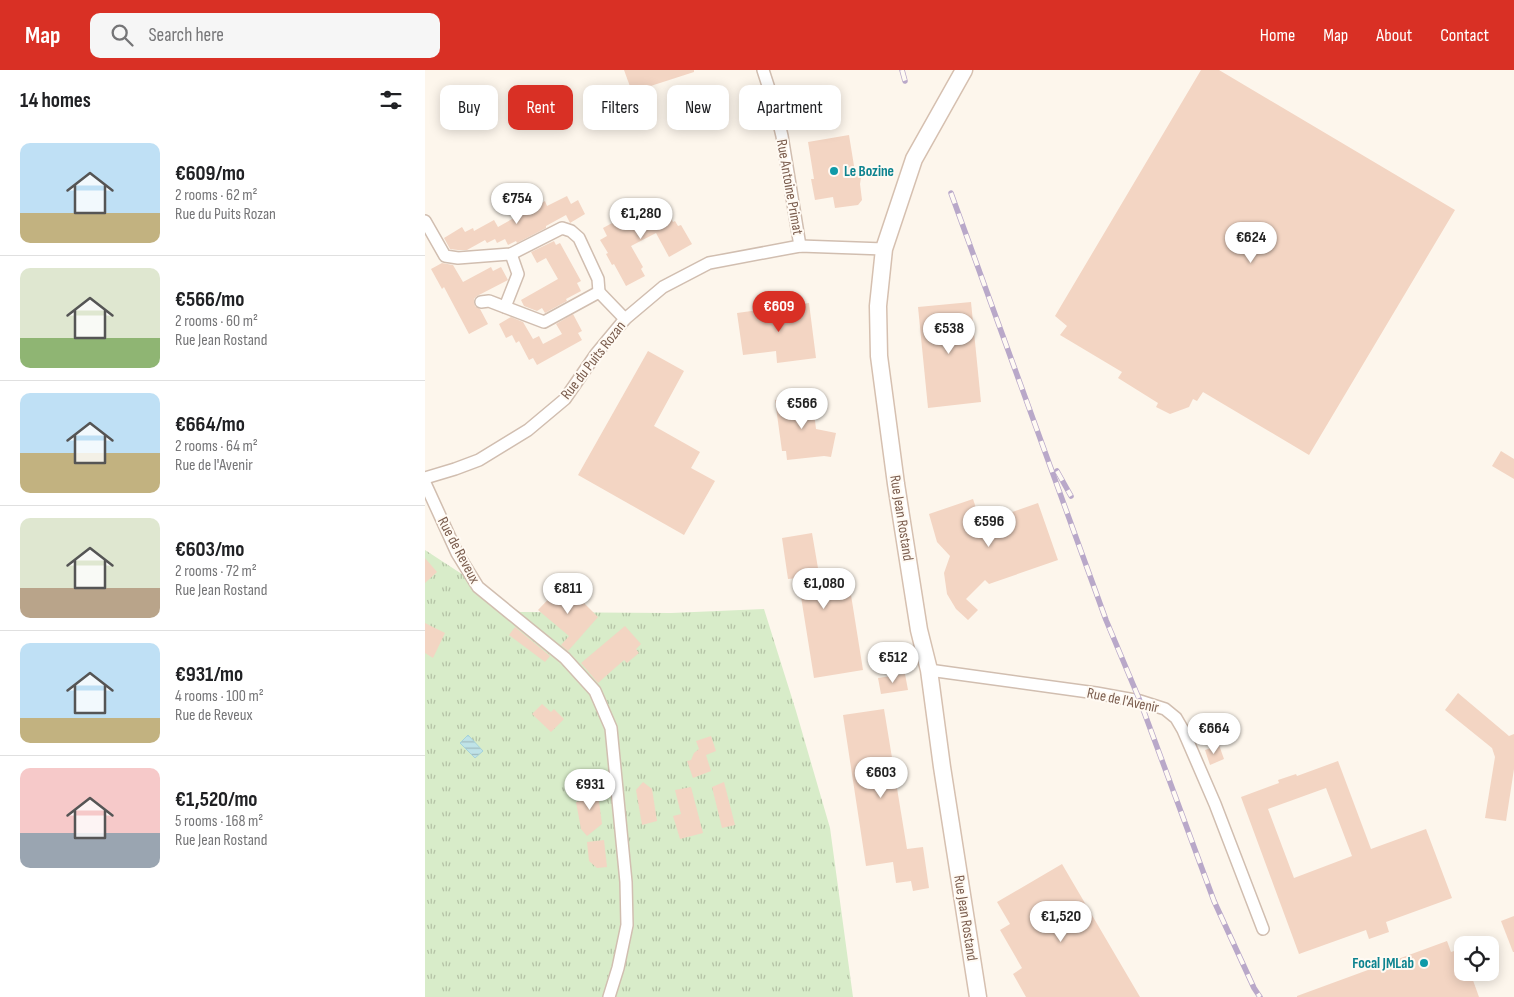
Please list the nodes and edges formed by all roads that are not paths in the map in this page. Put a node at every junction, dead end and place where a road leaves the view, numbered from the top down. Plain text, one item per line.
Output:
1 (763, 70) edge
2 (964, 70) edge
3 (425, 221) edge
4 (800, 246) junction
5 (884, 249) junction
6 (511, 254) junction
7 (599, 292) junction
8 (481, 302) dead end
9 (505, 307) junction
10 (625, 319) junction
11 (425, 478) edge
12 (425, 482) edge
13 (929, 670) junction
14 (1263, 930) dead end
15 (609, 997) edge
16 (979, 997) edge

1 - 4 street, Rue Antoine Primat
2 - 5 main road, Rue Jean Rostand
3 - 6 street
4 - 5 street, Rue du Puits Rozan
4 - 10 street, Rue du Puits Rozan
5 - 13 main road, Rue Jean Rostand
6 - 7 street
6 - 9 street
7 - 9 street
7 - 10 street
8 - 9 street
10 - 11 street, Rue du Puits Rozan
12 - 15 street, Rue de Reveux
13 - 14 street, Rue de l'Avenir
13 - 16 main road, Rue Jean Rostand

